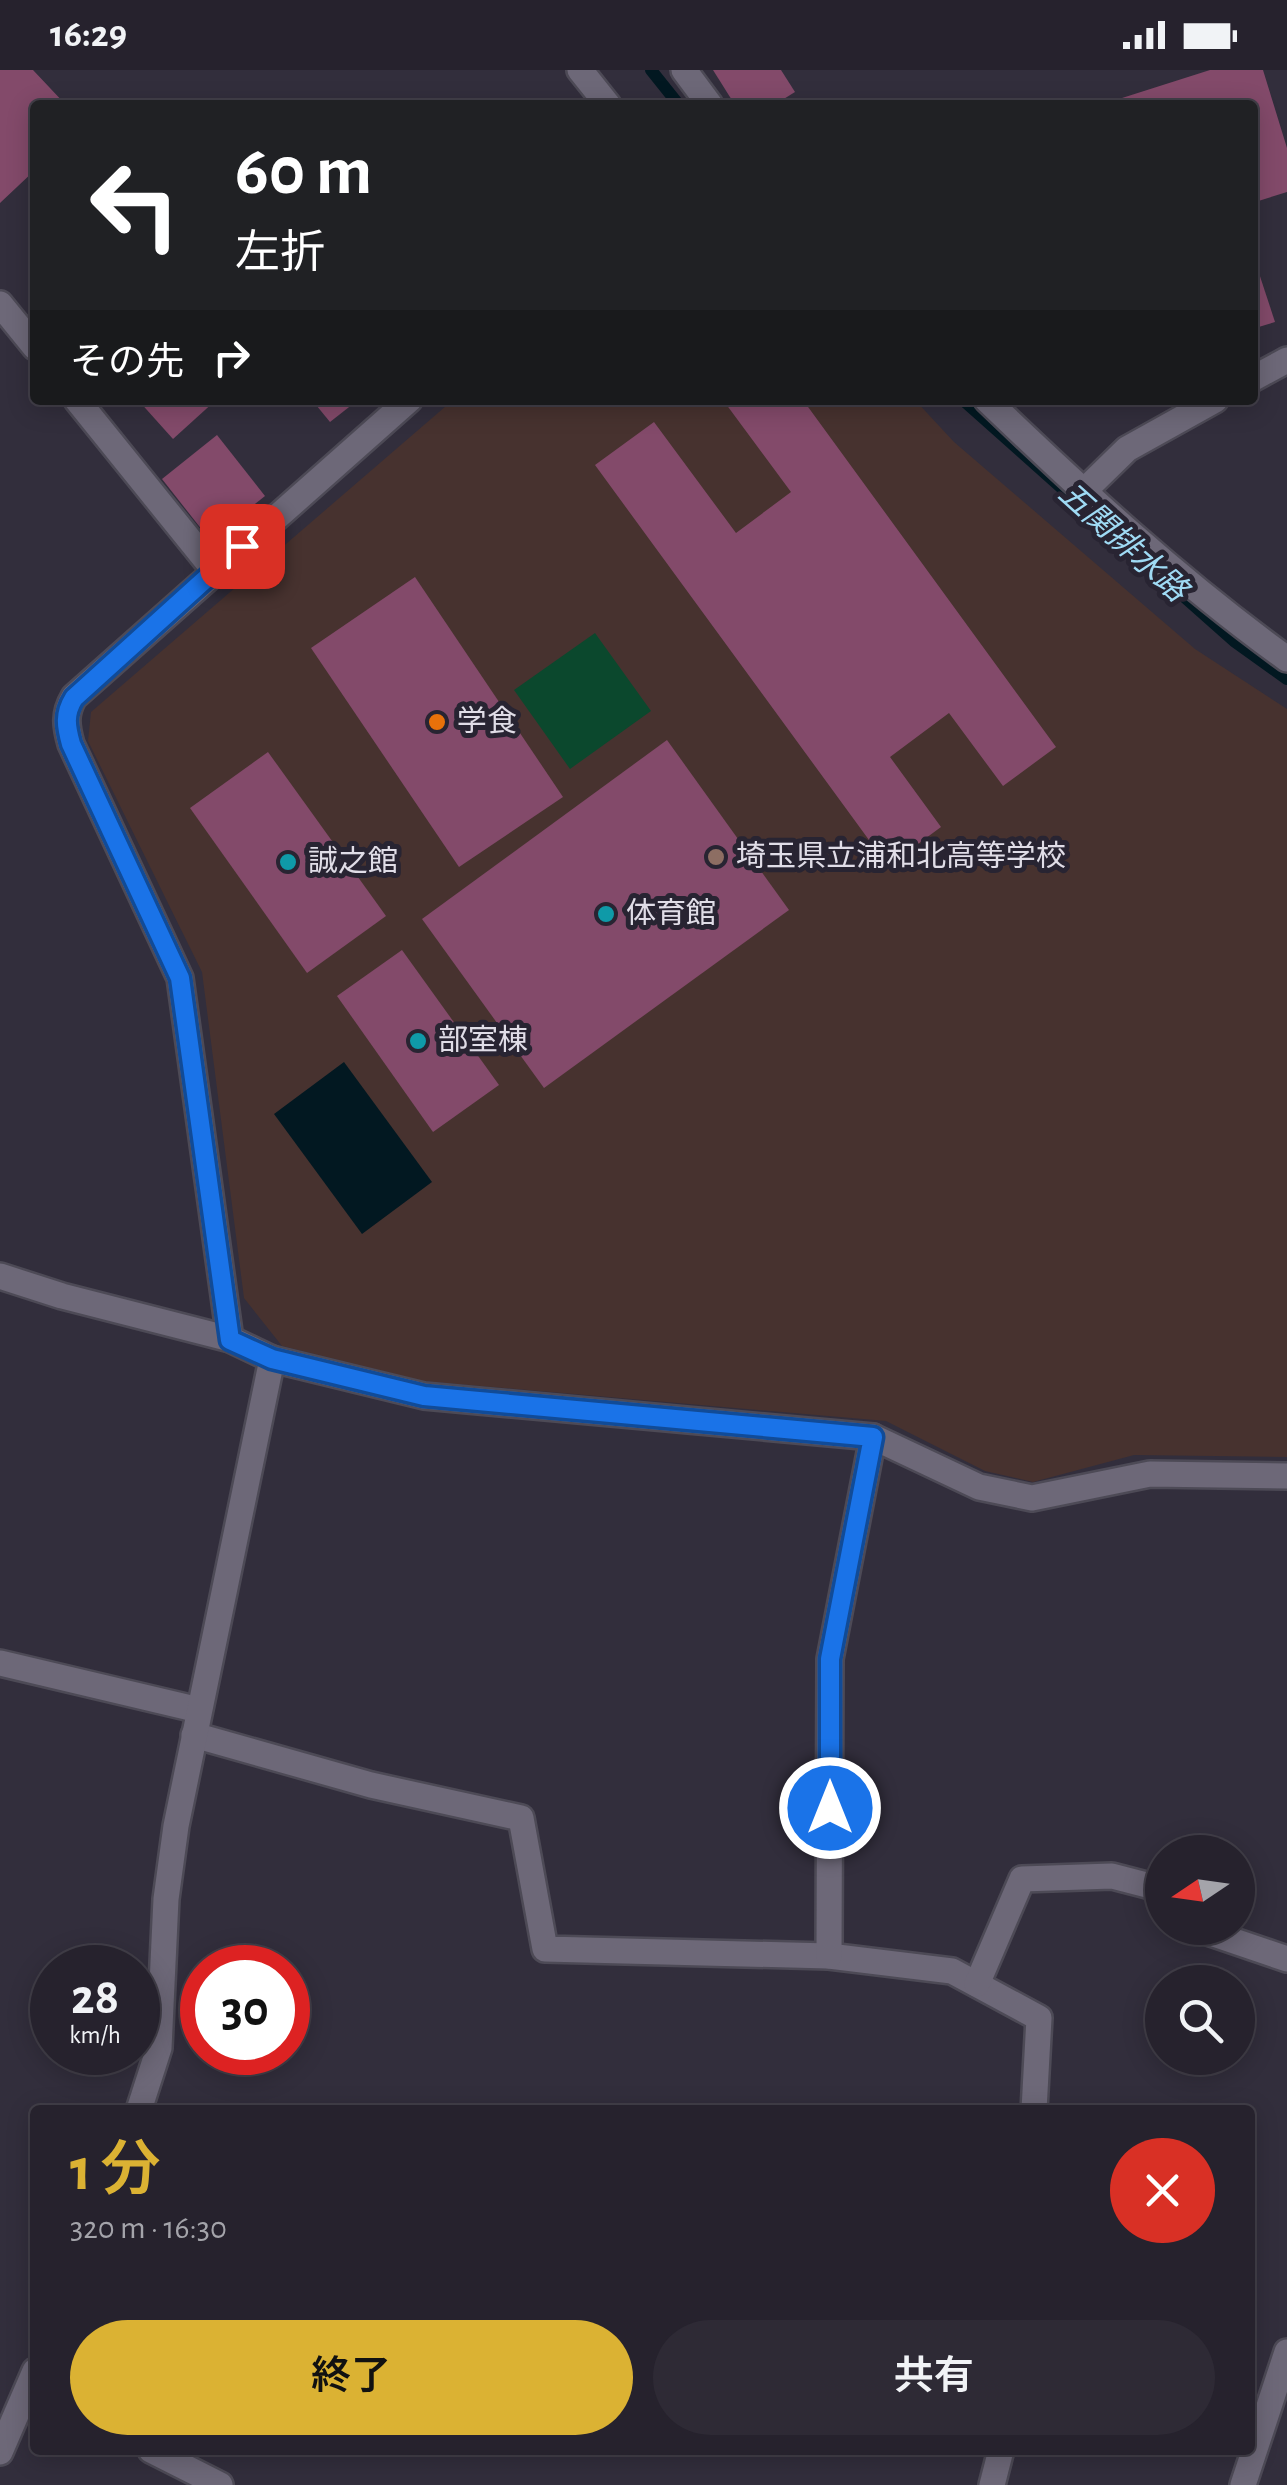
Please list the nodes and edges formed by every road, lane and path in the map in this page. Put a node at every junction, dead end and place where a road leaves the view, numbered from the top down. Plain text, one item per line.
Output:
1 (580, 70) edge
2 (684, 70) edge
3 (604, 100) edge
4 (706, 100) edge
5 (0, 304) edge
6 (30, 341) edge
7 (1287, 360) edge
8 (1258, 376) edge
9 (81, 405) edge
10 (403, 405) edge
11 (991, 405) edge
12 (1206, 405) edge
13 (1082, 492) junction
14 (214, 570) junction
15 (1287, 659) edge
16 (0, 1276) edge
17 (230, 1340) junction
18 (272, 1359) junction
19 (873, 1437) junction
20 (1287, 1476) edge
21 (0, 1663) edge
22 (196, 1722) junction
23 (1145, 1884) edge
24 (1246, 1945) edge
25 (829, 1956) junction
26 (1287, 1959) edge
27 (976, 1984) junction
28 (141, 2105) edge
29 (1034, 2105) edge
30 (1287, 2352) edge
31 (30, 2390) edge
32 (1255, 2449) edge
33 (0, 2452) edge
34 (161, 2455) edge
35 (1000, 2455) edge
36 (1253, 2455) edge
37 (220, 2485) edge
38 (992, 2485) edge
39 (1243, 2485) edge

1 - 3 street
2 - 4 street
5 - 6 street
7 - 8 street
9 - 14 street
10 - 14 street
11 - 13 street
12 - 13 street
13 - 15 street
14 - 17 street
16 - 17 street
17 - 18 street
18 - 19 street
18 - 22 street
19 - 20 street
19 - 25 street
21 - 22 street
22 - 25 street
22 - 28 street
23 - 27 street
24 - 26 street
25 - 27 street
27 - 29 street
30 - 32 street
31 - 33 street
34 - 37 street
35 - 38 street
36 - 39 street

